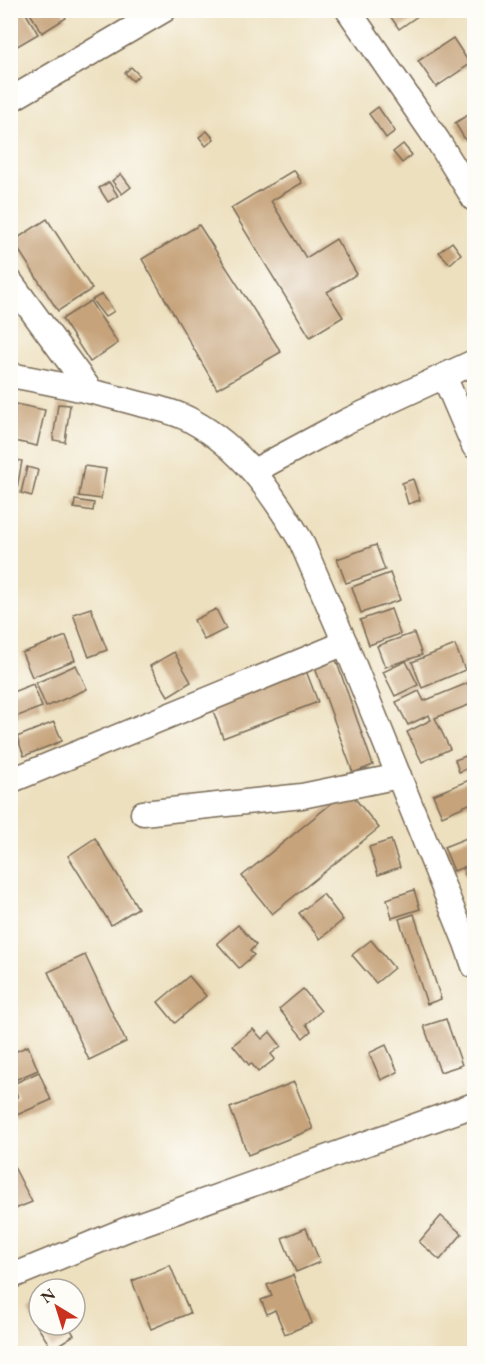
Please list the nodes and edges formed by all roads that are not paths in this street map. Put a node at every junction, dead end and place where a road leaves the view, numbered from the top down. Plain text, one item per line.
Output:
1 (164, 10) edge
2 (348, 10) edge
3 (10, 100) edge
4 (474, 199) edge
5 (10, 282) edge
6 (474, 362) edge
7 (10, 375) edge
8 (444, 376) junction
9 (90, 390) junction
10 (474, 446) edge
11 (254, 471) junction
12 (345, 643) junction
13 (399, 776) junction
14 (10, 781) edge
15 (143, 813) dead end
16 (470, 941) edge
17 (474, 966) edge
18 (474, 1105) edge
19 (10, 1277) edge

1 - 3 street
2 - 4 street
5 - 9 street
6 - 8 street
7 - 9 street
8 - 10 street
8 - 11 street
9 - 11 street
11 - 12 street
12 - 13 street
12 - 14 street
13 - 15 street
13 - 16 street
16 - 17 street
18 - 19 street

